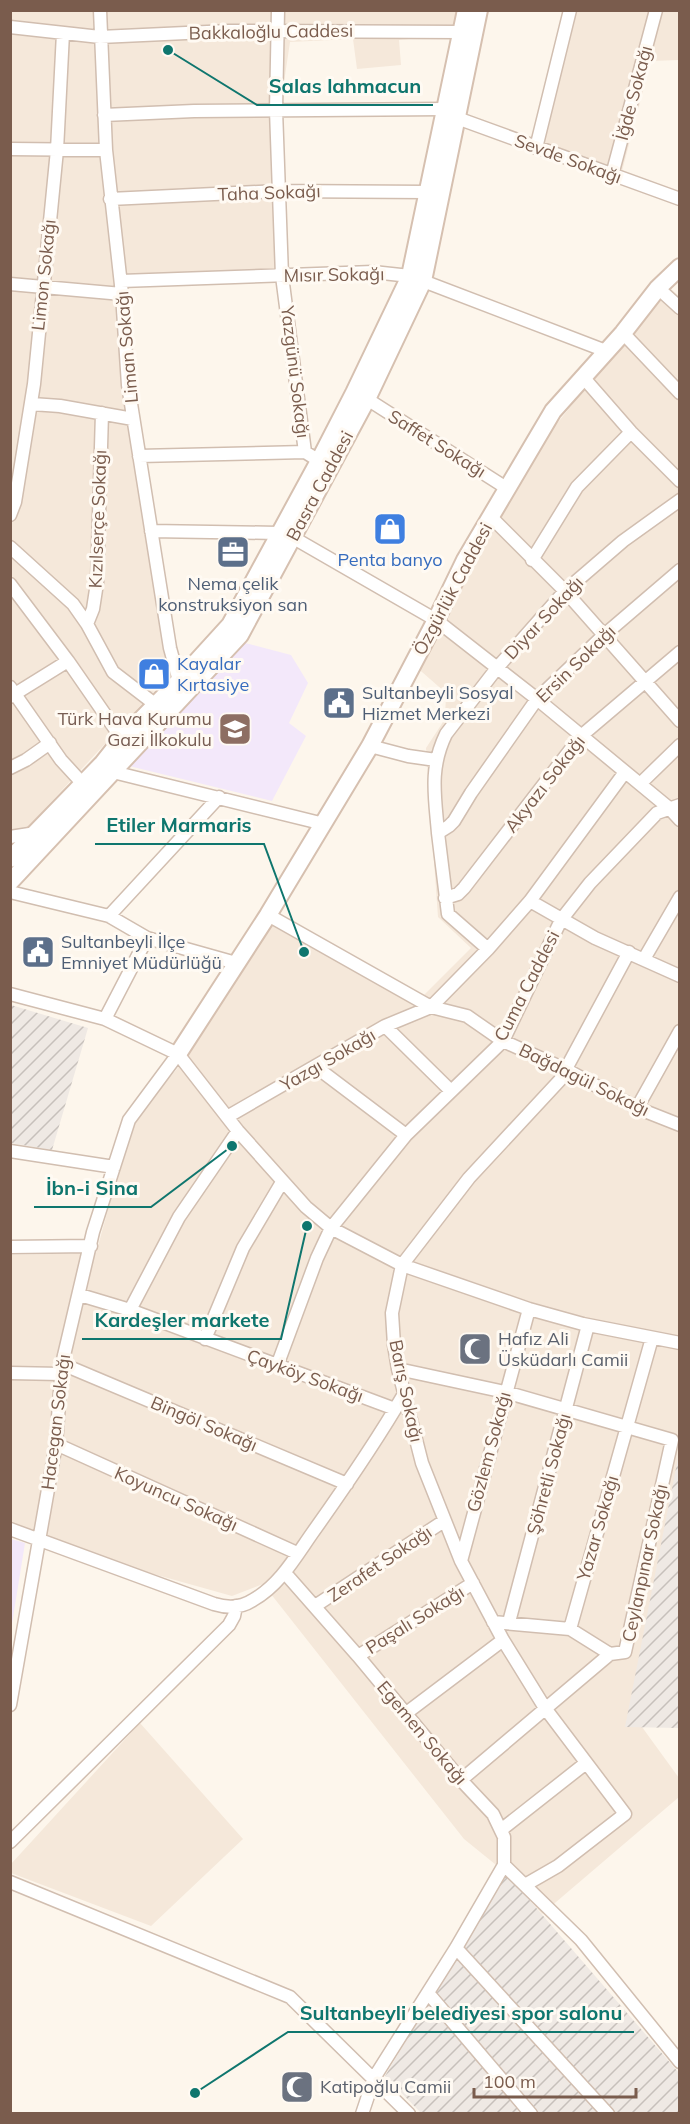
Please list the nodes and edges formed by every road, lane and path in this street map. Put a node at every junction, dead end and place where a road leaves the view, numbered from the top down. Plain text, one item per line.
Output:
1 (100, 10) edge
2 (278, 10) edge
3 (466, 10) edge
4 (480, 10) edge
5 (570, 10) edge
6 (656, 10) edge
7 (10, 27) edge
8 (278, 31) junction
9 (461, 32) junction
10 (63, 33) junction
11 (100, 37) junction
12 (276, 110) junction
13 (451, 114) junction
14 (104, 115) junction
15 (536, 148) junction
16 (10, 149) edge
17 (57, 150) junction
18 (106, 150) junction
19 (612, 175) junction
20 (278, 191) junction
21 (427, 192) junction
22 (680, 199) edge
23 (110, 200) junction
24 (680, 267) edge
25 (282, 276) junction
26 (417, 278) junction
27 (10, 284) edge
28 (44, 286) junction
29 (122, 288) junction
30 (658, 288) junction
31 (680, 308) edge
32 (623, 333) junction
33 (606, 351) junction
34 (583, 377) junction
35 (680, 393) edge
36 (367, 399) junction
37 (32, 404) junction
38 (102, 413) junction
39 (134, 419) junction
40 (631, 432) junction
41 (139, 456) junction
42 (318, 460) junction
43 (680, 482) edge
44 (508, 489) junction
45 (680, 500) edge
46 (10, 515) edge
47 (491, 517) junction
48 (151, 531) junction
49 (285, 535) junction
50 (10, 547) edge
51 (532, 560) junction
52 (680, 570) edge
53 (10, 584) edge
54 (565, 591) junction
55 (436, 620) junction
56 (87, 624) junction
57 (603, 636) junction
58 (680, 651) edge
59 (68, 662) junction
60 (497, 668) junction
61 (179, 681) junction
62 (645, 682) junction
63 (12, 693) edge
64 (537, 699) junction
65 (156, 705) junction
66 (680, 721) edge
67 (581, 736) junction
68 (122, 739) junction
69 (50, 743) junction
70 (680, 745) edge
71 (370, 746) junction
72 (436, 760) junction
73 (108, 767) junction
74 (10, 768) edge
75 (626, 772) junction
76 (83, 784) junction
77 (640, 784) junction
78 (219, 797) junction
79 (674, 806) edge
80 (680, 820) edge
81 (324, 824) junction
82 (36, 832) junction
83 (438, 833) junction
84 (10, 837) edge
85 (10, 859) edge
86 (10, 882) edge
87 (10, 892) edge
88 (680, 897) edge
89 (445, 898) junction
90 (530, 902) junction
91 (268, 915) junction
92 (109, 916) junction
93 (561, 920) junction
94 (147, 938) junction
95 (488, 949) junction
96 (629, 952) junction
97 (644, 959) junction
98 (236, 963) junction
99 (680, 976) edge
100 (10, 994) edge
101 (431, 1006) junction
102 (105, 1019) junction
103 (385, 1026) junction
104 (680, 1031) edge
105 (503, 1041) junction
106 (178, 1054) junction
107 (316, 1067) junction
108 (567, 1070) junction
109 (450, 1090) junction
110 (636, 1108) junction
111 (226, 1117) junction
112 (680, 1125) edge
113 (238, 1131) junction
114 (406, 1135) junction
115 (10, 1151) edge
116 (114, 1167) junction
117 (282, 1182) junction
118 (331, 1228) junction
119 (92, 1246) junction
120 (10, 1247) edge
121 (402, 1265) junction
122 (80, 1295) junction
123 (529, 1309) junction
124 (130, 1310) junction
125 (588, 1325) junction
126 (205, 1338) junction
127 (652, 1338) junction
128 (680, 1343) edge
129 (277, 1366) junction
130 (61, 1369) junction
131 (398, 1369) junction
132 (10, 1372) edge
133 (505, 1392) junction
134 (404, 1394) junction
135 (395, 1409) junction
136 (566, 1410) junction
137 (627, 1428) junction
138 (676, 1437) edge
139 (56, 1444) junction
140 (347, 1484) junction
141 (444, 1521) junction
142 (10, 1529) edge
143 (40, 1538) junction
144 (297, 1553) junction
145 (461, 1561) junction
146 (285, 1573) junction
147 (473, 1583) junction
148 (236, 1606) junction
149 (315, 1606) junction
150 (493, 1622) junction
151 (509, 1622) junction
152 (570, 1629) junction
153 (503, 1640) junction
154 (609, 1654) junction
155 (358, 1656) junction
156 (10, 1705) edge
157 (545, 1708) junction
158 (405, 1714) junction
159 (586, 1763) junction
160 (461, 1780) junction
161 (501, 1830) junction
162 (10, 1842) edge
163 (504, 1865) junction
164 (10, 1882) edge
165 (525, 1885) junction
166 (456, 1948) junction
167 (428, 1993) junction
168 (680, 2062) edge
169 (374, 2078) junction
170 (362, 2114) edge
171 (409, 2114) edge
172 (531, 2114) edge
173 (608, 2114) edge

1 - 11 street, Liman Sokağı
2 - 8 street, Yazgünü Sokağı
3 - 9 main road, Basra Caddesi
4 - 13 main road, Basra Caddesi
5 - 15 street
6 - 19 street, İğde Sokağı
7 - 10 street, Bakkaloğlu Caddesi
8 - 9 street, Bakkaloğlu Caddesi
8 - 11 street, Bakkaloğlu Caddesi
8 - 12 street, Yazgünü Sokağı
9 - 13 main road, Basra Caddesi
10 - 11 street, Bakkaloğlu Caddesi
10 - 17 street, Limon Sokağı
11 - 14 street, Liman Sokağı
12 - 13 street, Sevde Sokağı
12 - 14 street, Sevde Sokağı
12 - 20 street, Yazgünü Sokağı
13 - 15 street, Sevde Sokağı
13 - 21 main road, Basra Caddesi
13 - 26 main road, Basra Caddesi
14 - 18 street, Liman Sokağı
15 - 19 street, Sevde Sokağı
16 - 17 street
17 - 18 street
17 - 28 street, Limon Sokağı
18 - 23 street, Liman Sokağı
19 - 22 street, Sevde Sokağı
20 - 21 street, Taha Sokağı
20 - 23 street, Taha Sokağı
20 - 25 street, Yazgünü Sokağı
21 - 26 main road, Basra Caddesi
23 - 29 street, Liman Sokağı
24 - 30 main road, Özgürlük Caddesi
25 - 26 street, Mısır Sokağı
25 - 29 street, Mısır Sokağı
25 - 42 street, Yazgünü Sokağı
26 - 33 street, Mısır Sokağı
26 - 36 main road, Basra Caddesi
26 - 42 main road, Basra Caddesi
27 - 28 street, Mısır Sokağı
28 - 29 street, Mısır Sokağı
28 - 37 street, Limon Sokağı
29 - 39 street, Liman Sokağı
30 - 31 street
30 - 32 main road, Özgürlük Caddesi
32 - 33 main road, Özgürlük Caddesi
32 - 35 street
33 - 34 main road, Özgürlük Caddesi
34 - 40 street
34 - 44 main road, Özgürlük Caddesi
36 - 42 main road, Basra Caddesi
36 - 44 street, Saffet Sokağı
37 - 38 street
37 - 46 street, Limon Sokağı
38 - 39 street
38 - 56 street, Kızılserçe Sokağı
39 - 41 street, Liman Sokağı
40 - 43 street
40 - 51 street
41 - 42 street
41 - 48 street, Liman Sokağı
42 - 49 main road, Basra Caddesi
44 - 47 main road, Özgürlük Caddesi
45 - 54 street, Diyar Sokağı
47 - 51 street
47 - 55 main road, Özgürlük Caddesi
48 - 49 street
48 - 61 street, Liman Sokağı
49 - 55 street
49 - 61 main road, Basra Caddesi
49 - 73 main road, Basra Caddesi
50 - 56 street
51 - 54 street
52 - 57 street, Ersin Sokağı
53 - 59 street
54 - 57 street
54 - 60 street, Diyar Sokağı
55 - 60 street
55 - 71 main road, Özgürlük Caddesi
56 - 65 street
57 - 62 street
57 - 64 street, Ersin Sokağı
58 - 62 street, Akyazı Sokağı
59 - 63 street
59 - 68 street
60 - 64 street
60 - 72 street, Diyar Sokağı
61 - 65 main road, Basra Caddesi
62 - 66 street
62 - 67 street, Akyazı Sokağı
63 - 69 street
64 - 67 street
64 - 83 street, Ersin Sokağı
65 - 68 main road, Basra Caddesi
67 - 75 street
67 - 89 street, Akyazı Sokağı
68 - 73 main road, Basra Caddesi
69 - 74 street
69 - 76 street
70 - 77 street
71 - 72 street
71 - 81 main road, Özgürlük Caddesi
72 - 83 street, Diyar Sokağı
73 - 76 main road, Basra Caddesi
73 - 78 street
73 - 86 main road, Basra Caddesi
75 - 77 street
75 - 90 street
76 - 82 main road, Basra Caddesi
77 - 79 street
78 - 81 street
78 - 92 street
79 - 80 street
79 - 93 street, Cuma Caddesi
81 - 91 main road, Özgürlük Caddesi
82 - 84 street
82 - 85 main road, Basra Caddesi
83 - 89 street
87 - 92 street
88 - 97 street
89 - 95 street
90 - 93 street
90 - 95 street
91 - 98 main road, Özgürlük Caddesi
91 - 101 street, Bağdagül Sokağı
92 - 94 street
93 - 96 street
93 - 105 street, Cuma Caddesi
94 - 98 street
94 - 102 street
95 - 101 street
96 - 97 street
96 - 108 street, Barış Sokağı
97 - 99 street
98 - 106 main road, Özgürlük Caddesi
100 - 102 street
101 - 103 street, Yazgı Sokağı
101 - 105 street, Bağdagül Sokağı
102 - 106 street
103 - 107 street, Yazgı Sokağı
103 - 109 street
104 - 110 street
105 - 108 street, Bağdagül Sokağı
105 - 109 street, Cuma Caddesi
106 - 111 street
106 - 116 street, Hacegan Sokağı
107 - 111 street, Yazgı Sokağı
107 - 114 street
108 - 110 street, Bağdagül Sokağı
108 - 121 street, Barış Sokağı
109 - 114 street, Cuma Caddesi
110 - 112 street, Bağdagül Sokağı
111 - 113 street
113 - 117 street
113 - 124 street
114 - 118 street, Cuma Caddesi
115 - 116 street
116 - 119 street, Hacegan Sokağı
117 - 118 street
117 - 126 street
118 - 121 street
118 - 129 street, Cuma Caddesi
119 - 120 street
119 - 122 street, Hacegan Sokağı
121 - 123 street
121 - 131 street, Barış Sokağı
122 - 124 street, Çayköy Sokağı
122 - 130 street, Hacegan Sokağı
123 - 125 street
123 - 133 street, Gözlem Sokağı
124 - 126 street, Çayköy Sokağı
125 - 127 street
125 - 136 street, Şöhretli Sokağı
126 - 129 street, Çayköy Sokağı
127 - 128 street
127 - 137 street, Yazar Sokağı
129 - 135 street, Çayköy Sokağı
130 - 132 street
130 - 139 street, Hacegan Sokağı
130 - 140 street, Bingöl Sokağı
131 - 133 street
131 - 134 street, Barış Sokağı
133 - 136 street
133 - 145 street, Gözlem Sokağı
134 - 135 street
134 - 141 street, Barış Sokağı
135 - 140 street
136 - 137 street
136 - 151 street, Şöhretli Sokağı
137 - 138 street
137 - 152 street, Yazar Sokağı
138 - 154 street, Ceylanpınar Sokağı
139 - 143 street, Hacegan Sokağı
139 - 144 street, Koyuncu Sokağı
140 - 144 street
141 - 145 street, Barış Sokağı
141 - 149 street, Zerafet Sokağı
142 - 143 street
143 - 148 street
143 - 156 street, Hacegan Sokağı
144 - 146 street
145 - 147 street, Barış Sokağı
146 - 148 street
146 - 149 street, Egemen Sokağı
147 - 150 street, Barış Sokağı
147 - 155 street, Paşalı Sokağı
148 - 162 street
149 - 155 street, Egemen Sokağı
150 - 151 street
150 - 153 street, Barış Sokağı
151 - 152 street
152 - 154 street
153 - 157 street, Barış Sokağı
153 - 158 street
154 - 157 street, Ceylanpınar Sokağı
155 - 158 street, Egemen Sokağı
157 - 159 street, Barış Sokağı
157 - 160 street, Ceylanpınar Sokağı
158 - 160 street, Egemen Sokağı
159 - 161 street
159 - 165 street, Barış Sokağı
160 - 161 street, Egemen Sokağı
161 - 163 street, Egemen Sokağı
163 - 165 street
163 - 166 street
164 - 169 street
165 - 168 street
166 - 167 street
166 - 173 street
167 - 169 street
167 - 172 street
169 - 170 street
169 - 171 street

